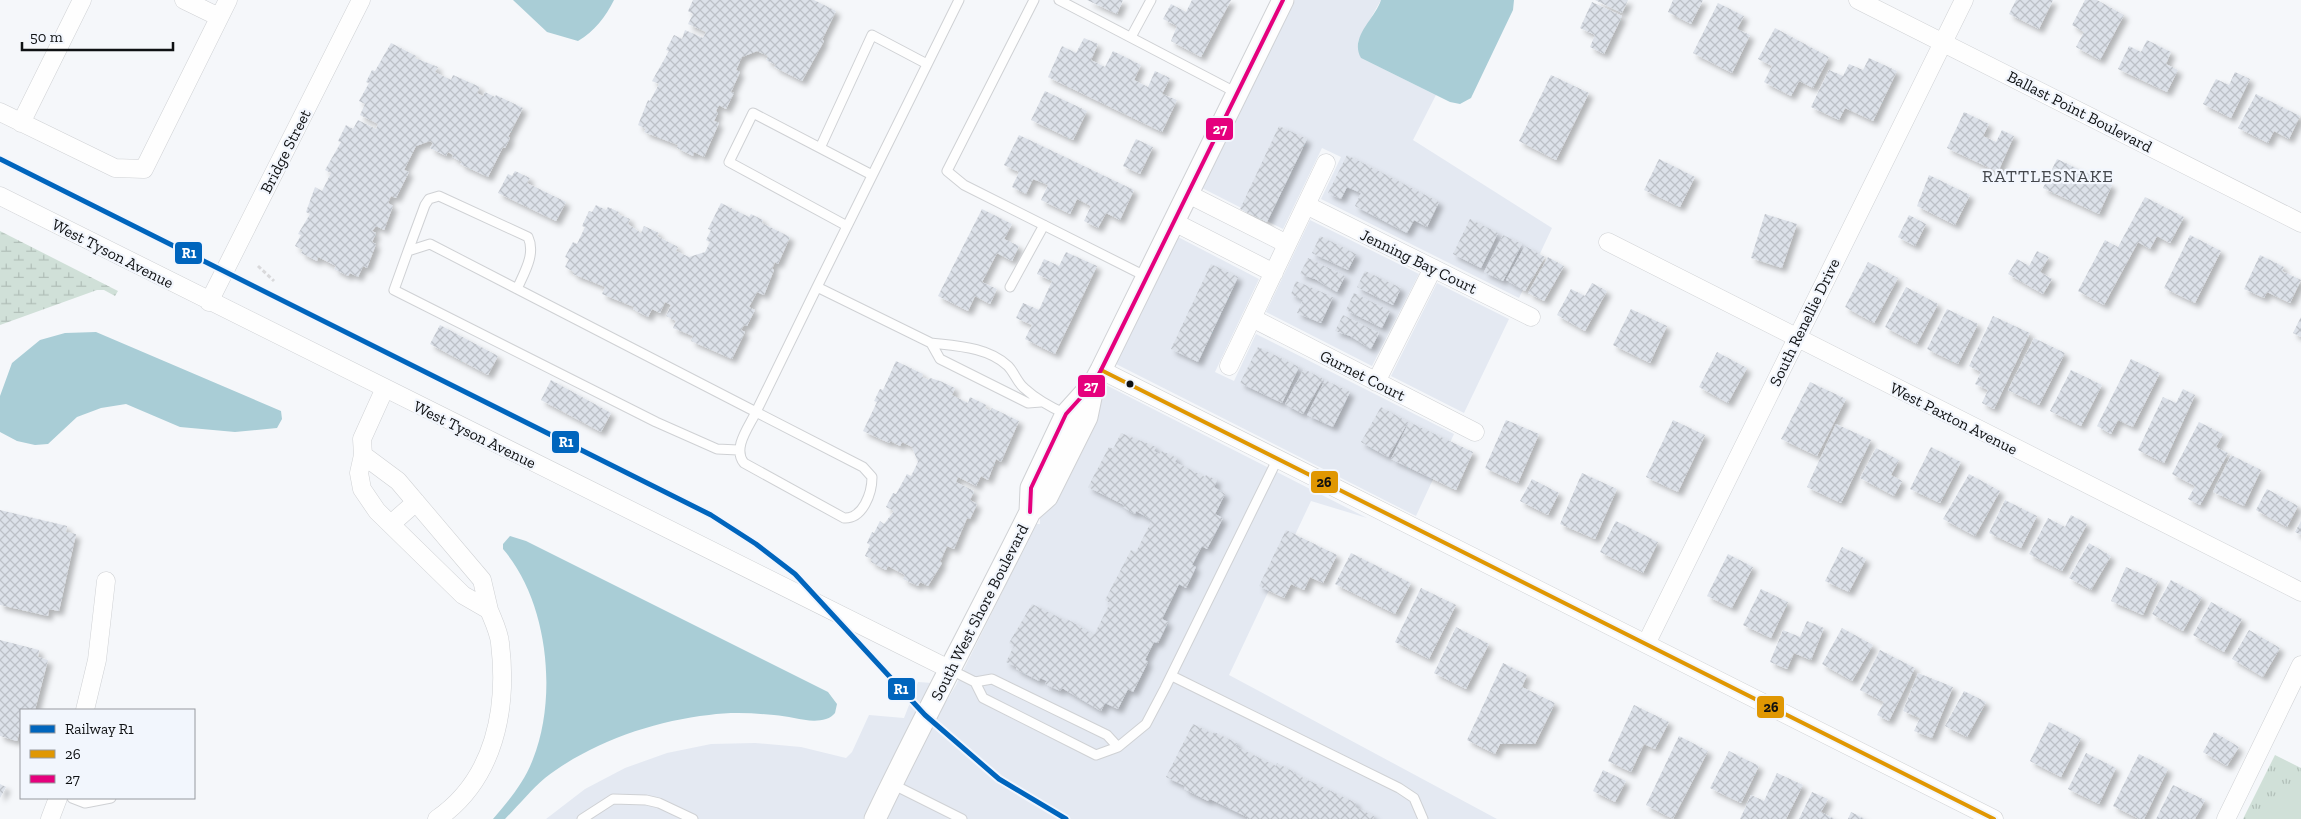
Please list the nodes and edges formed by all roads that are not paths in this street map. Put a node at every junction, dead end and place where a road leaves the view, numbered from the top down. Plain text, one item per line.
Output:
1 (82, 0) edge
2 (184, 0) edge
3 (228, 0) edge
4 (361, 0) edge
5 (959, 0) edge
6 (1034, 0) edge
7 (1059, 0) edge
8 (1151, 0) edge
9 (1283, 0) edge
10 (1858, 0) edge
11 (1964, 0) edge
12 (219, 17) junction
13 (1130, 37) junction
14 (1943, 42) junction
15 (927, 64) junction
16 (1237, 93) junction
17 (0, 112) edge
18 (21, 123) junction
19 (820, 148) junction
20 (1326, 163) dead end
21 (872, 175) junction
22 (1188, 194) junction
23 (0, 196) edge
24 (1306, 205) junction
25 (1174, 222) junction
26 (2301, 223) edge
27 (1044, 225) junction
28 (846, 226) junction
29 (1608, 242) dead end
30 (1288, 244) junction
31 (408, 251) junction
32 (1433, 268) junction
33 (1274, 273) junction
34 (1147, 277) junction
35 (817, 288) junction
36 (1010, 288) dead end
37 (517, 289) junction
38 (209, 302) junction
39 (1531, 317) dead end
40 (1252, 318) junction
41 (1796, 339) junction
42 (931, 342) junction
43 (1229, 366) dead end
44 (1097, 376) junction
45 (1376, 382) junction
46 (385, 388) junction
47 (1041, 402) junction
48 (756, 412) junction
49 (1066, 414) junction
50 (1475, 432) dead end
51 (738, 450) junction
52 (363, 455) junction
53 (1277, 460) junction
54 (416, 502) junction
55 (1030, 512) junction
56 (391, 524) junction
57 (106, 582) dead end
58 (2301, 592) edge
59 (489, 610) junction
60 (1646, 644) junction
61 (2301, 665) edge
62 (951, 670) junction
63 (1172, 676) junction
64 (975, 682) junction
65 (85, 709) edge
66 (1118, 747) junction
67 (892, 784) junction
68 (58, 799) edge
69 (75, 799) edge
70 (104, 799) edge
71 (50, 819) edge
72 (437, 819) edge
73 (582, 819) edge
74 (693, 819) edge
75 (875, 819) edge
76 (962, 819) edge
77 (1423, 819) edge
78 (1994, 819) edge
79 (2226, 819) edge

1 - 18 street
2 - 12 street
3 - 12 street
4 - 38 street, Bridge Street
5 - 15 lane
6 - 27 lane
7 - 13 lane
8 - 13 lane
9 - 16 street, South West Shore Boulevard
10 - 14 street, Ballast Point Boulevard
11 - 14 street, South Renellie Drive
12 - 18 street
13 - 16 lane
14 - 26 street, Ballast Point Boulevard
14 - 41 street, South Renellie Drive
15 - 19 lane
15 - 21 lane
16 - 22 street, South West Shore Boulevard
17 - 18 street
19 - 21 lane
19 - 28 lane
20 - 24 street
21 - 28 lane
22 - 25 street, South West Shore Boulevard
22 - 30 street
23 - 38 street, West Tyson Avenue
24 - 30 street
24 - 32 street, Jenning Bay Court
25 - 33 street
25 - 34 street, South West Shore Boulevard
27 - 34 lane
27 - 36 lane
28 - 35 lane
29 - 41 street, West Paxton Avenue
30 - 33 street
31 - 37 lane
31 - 37 lane
31 - 51 lane
32 - 39 street, Jenning Bay Court
32 - 45 street
33 - 40 street
34 - 44 street, South West Shore Boulevard
35 - 42 lane
35 - 48 lane
37 - 48 lane
38 - 46 street, West Tyson Avenue
40 - 43 street
40 - 45 street, Gurnet Court
41 - 58 street, West Paxton Avenue
41 - 60 street, South Renellie Drive
42 - 47 lane
42 - 47 lane
44 - 49 street, South West Shore Boulevard
44 - 53 street
44 - 55 street, South West Shore Boulevard
45 - 50 street, Gurnet Court
46 - 52 street
46 - 62 street, West Tyson Avenue
47 - 49 lane
48 - 51 lane
48 - 51 lane
49 - 55 street, South West Shore Boulevard
52 - 54 street
52 - 56 street
53 - 60 street
53 - 63 lane
54 - 56 street
54 - 59 street
55 - 62 street, South West Shore Boulevard
56 - 59 street
57 - 65 street
59 - 72 street
60 - 78 street
61 - 79 street
62 - 64 lane
62 - 67 street, South West Shore Boulevard
63 - 66 lane
63 - 77 lane
64 - 66 lane
64 - 66 lane
67 - 75 street, South West Shore Boulevard
67 - 76 lane
68 - 71 street
69 - 70 lane
73 - 74 lane

